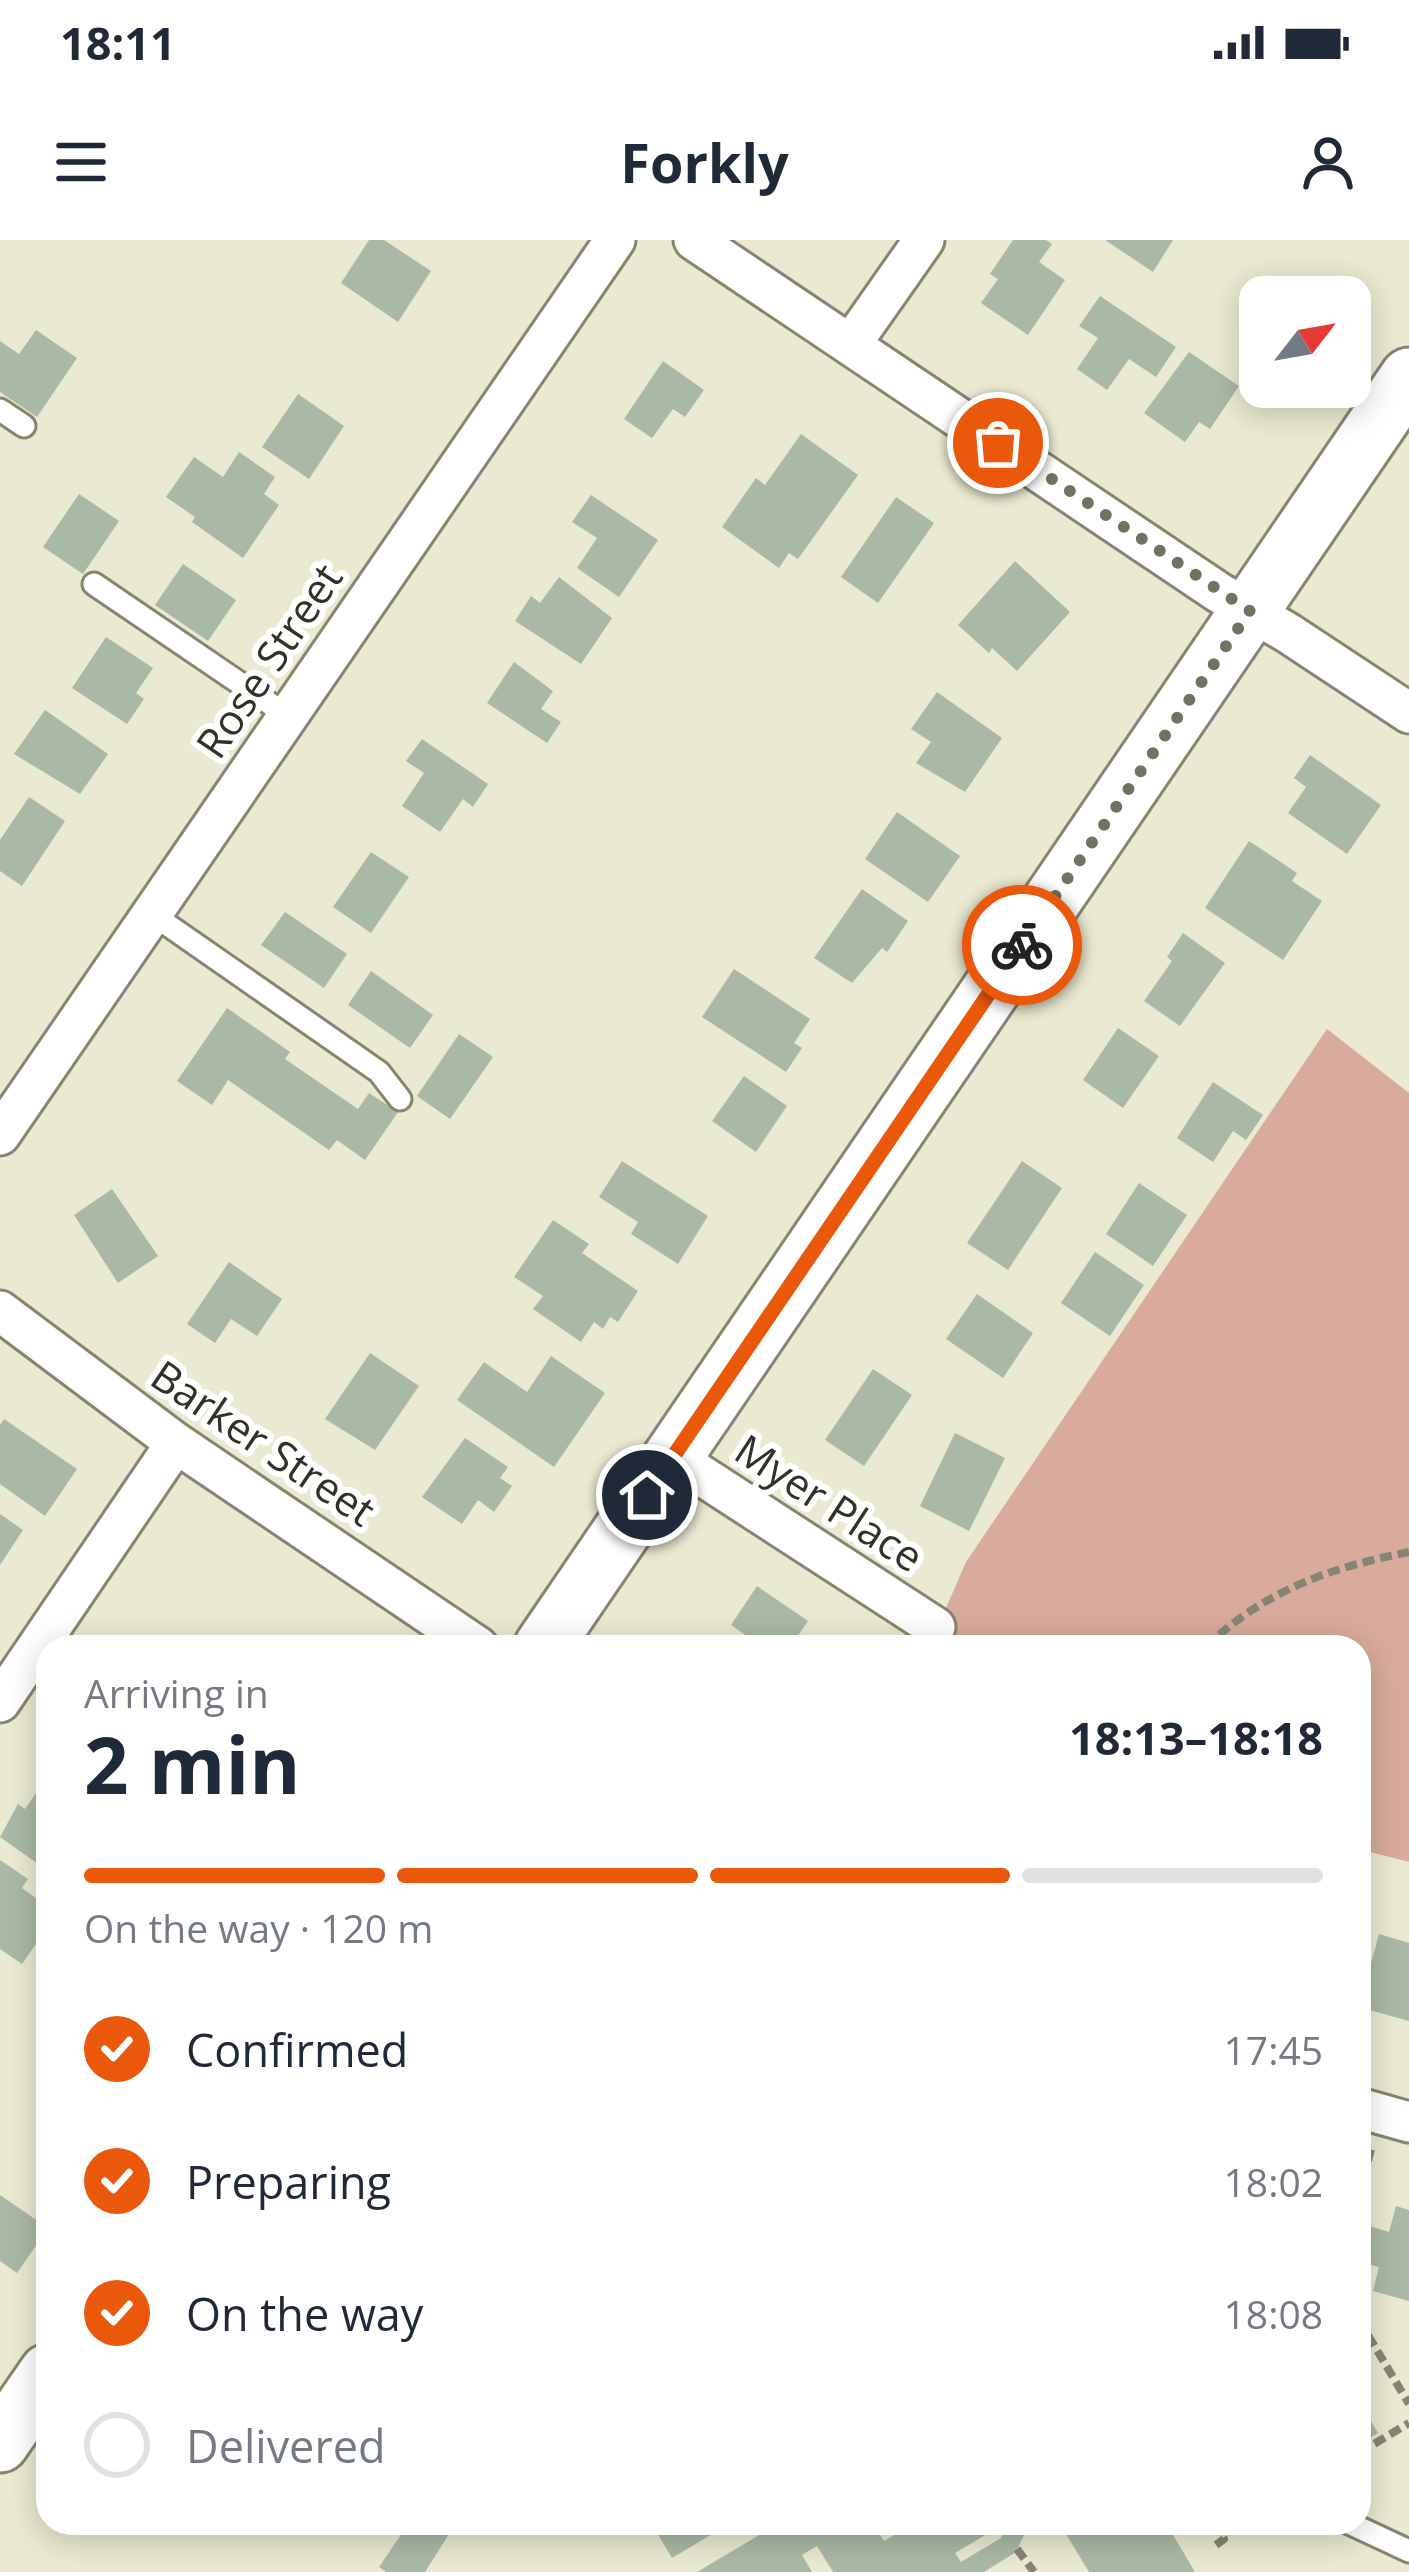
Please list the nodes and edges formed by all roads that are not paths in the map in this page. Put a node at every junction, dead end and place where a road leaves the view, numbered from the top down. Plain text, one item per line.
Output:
1 (615, 240) edge
2 (694, 240) edge
3 (925, 240) edge
4 (851, 344) junction
5 (1409, 377) edge
6 (0, 410) edge
7 (24, 426) dead end
8 (94, 584) dead end
9 (1250, 611) junction
10 (1409, 713) edge
11 (288, 716) junction
12 (152, 914) junction
13 (400, 1099) dead end
14 (0, 1136) edge
15 (0, 1311) edge
16 (176, 1443) junction
17 (674, 1457) junction
18 (935, 1627) dead end
19 (46, 1635) edge
20 (460, 1635) edge
21 (551, 1635) edge
22 (36, 1649) edge
23 (0, 1702) edge
24 (36, 2390) edge
25 (0, 2443) edge
26 (1371, 2534) edge
27 (1409, 2552) edge

1 - 11 street, Rose Street
2 - 4 street
3 - 4 street
4 - 9 street
5 - 9 street
6 - 7 lane
8 - 11 lane
9 - 10 street
9 - 17 street
11 - 12 street, Rose Street
12 - 13 lane
12 - 14 street, Rose Street
15 - 16 street, Barker Street
16 - 19 street
16 - 20 street, Barker Street
17 - 18 street, Myer Place
17 - 21 street
22 - 23 street
24 - 25 street
26 - 27 lane

